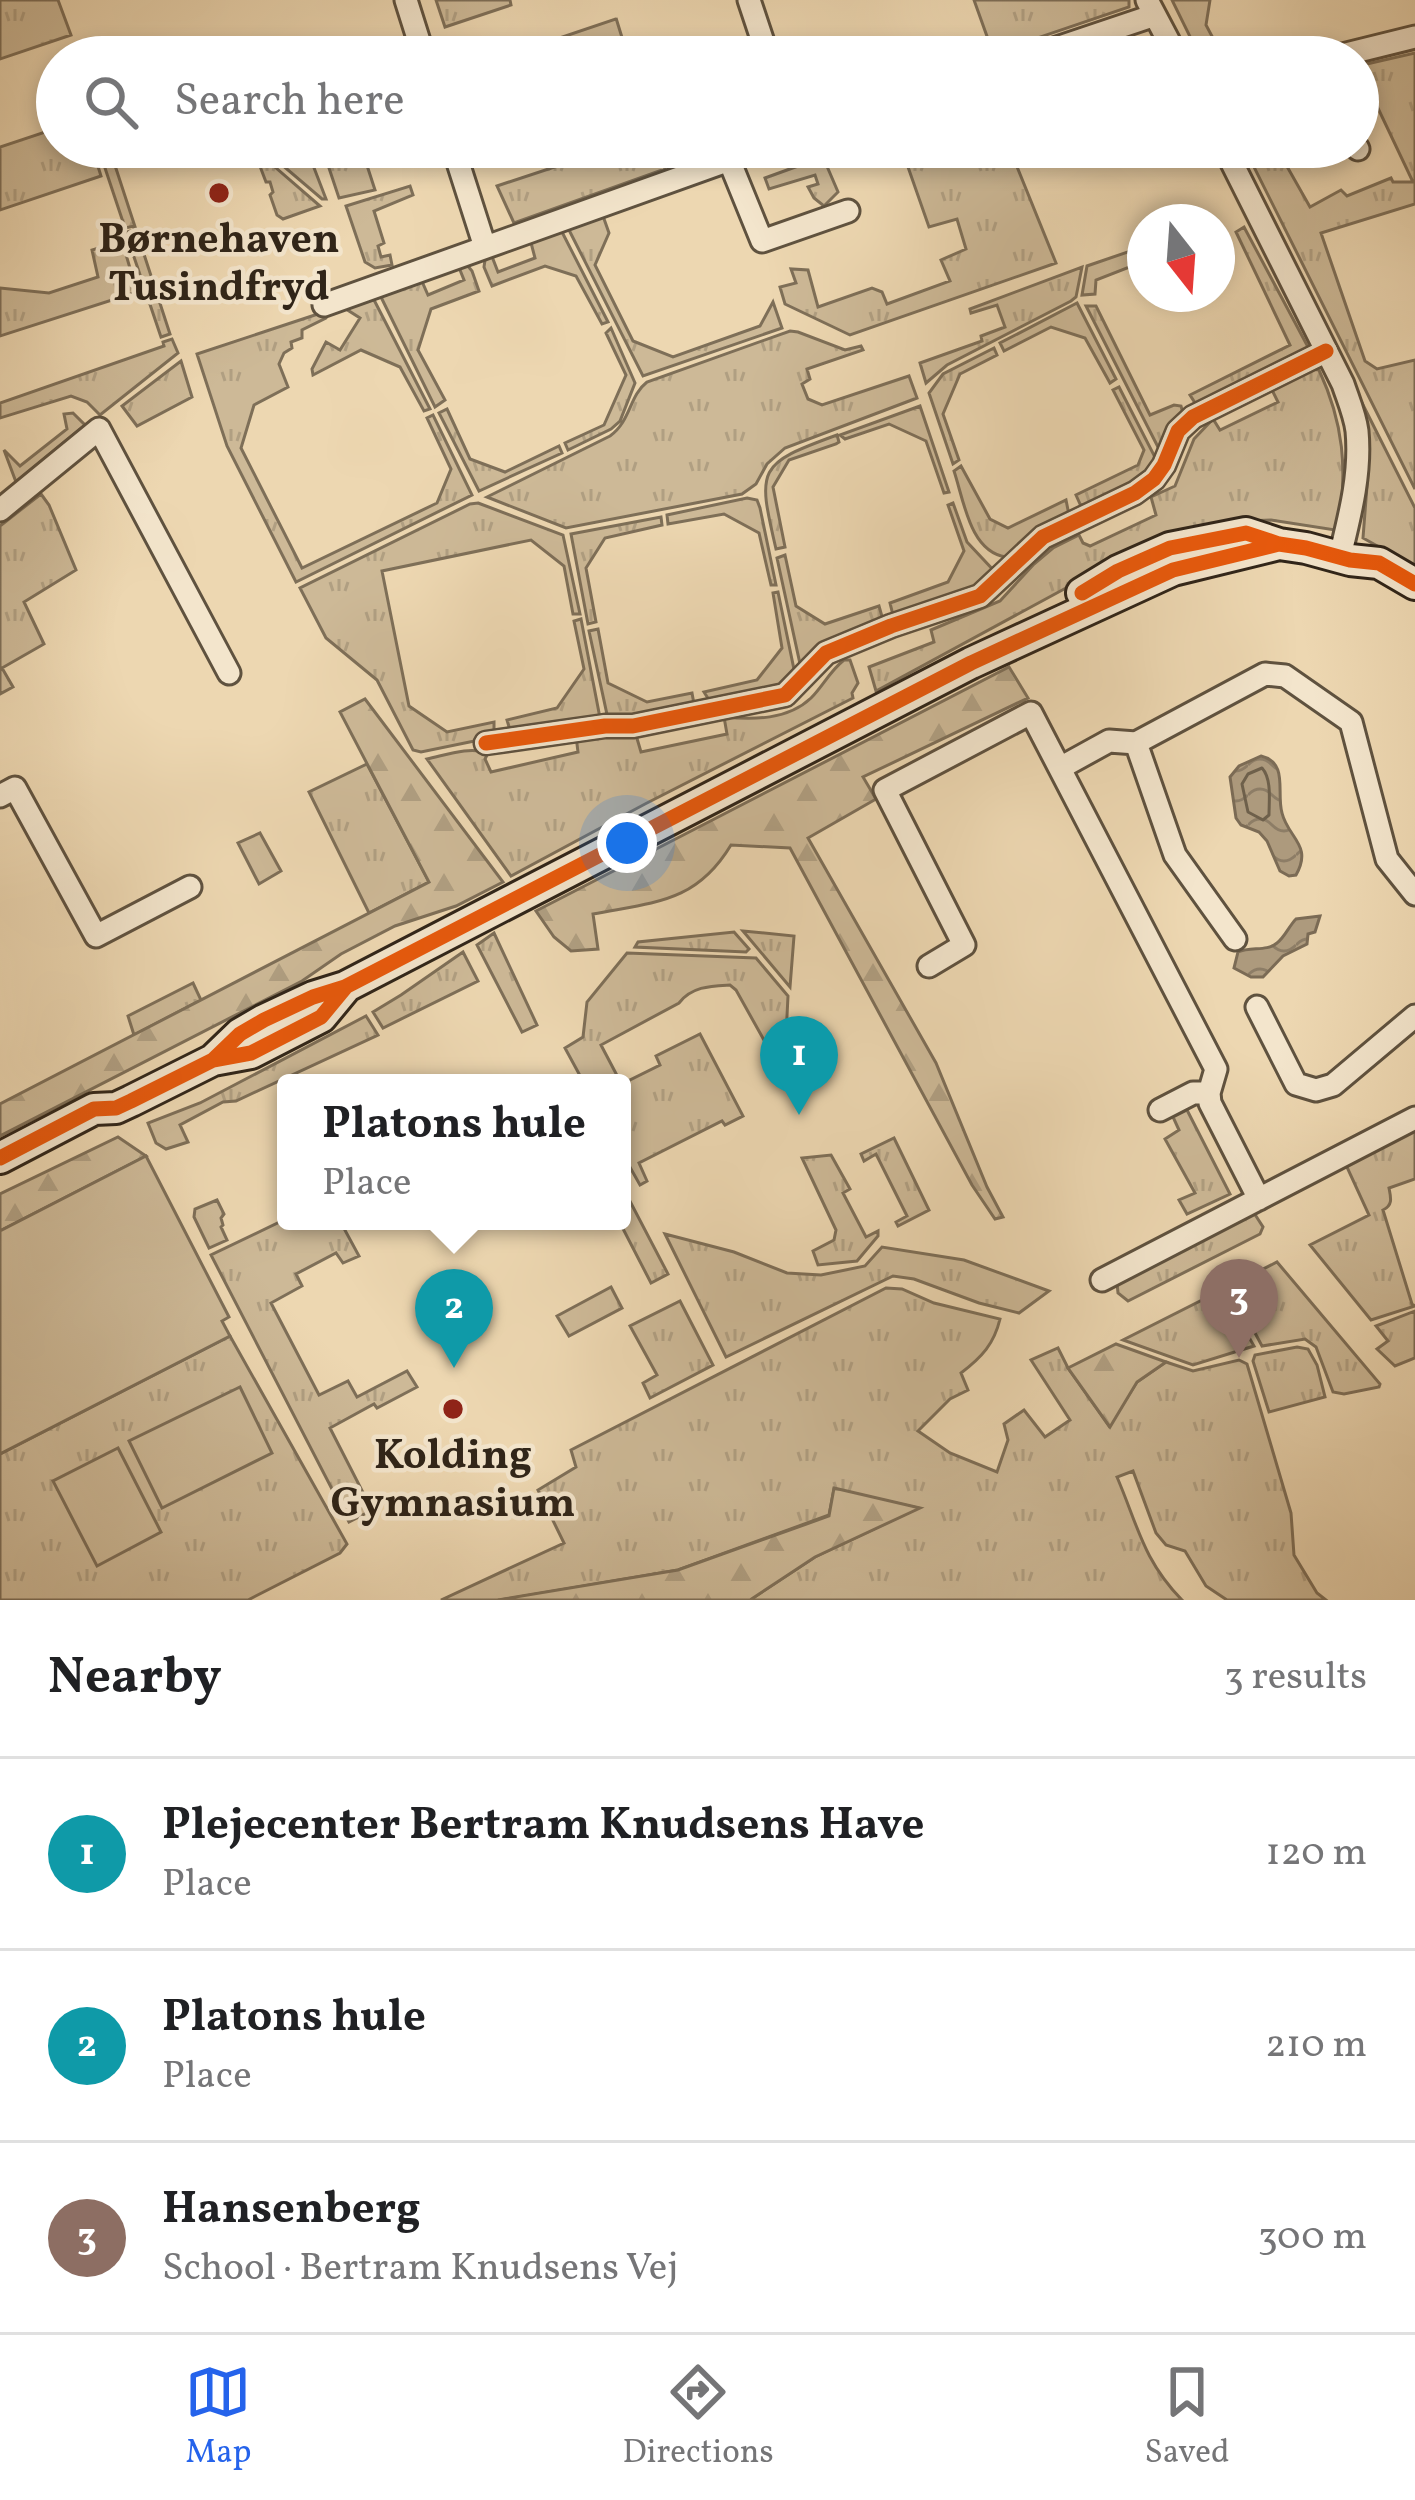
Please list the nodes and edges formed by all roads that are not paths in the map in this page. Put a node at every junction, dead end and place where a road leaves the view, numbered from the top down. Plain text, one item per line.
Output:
1 (406, 0) edge
2 (749, 0) edge
3 (1151, 7) edge
4 (417, 36) edge
5 (761, 36) edge
6 (1081, 36) edge
7 (1166, 36) edge
8 (1415, 38) edge
9 (1379, 46) edge
10 (460, 168) edge
11 (707, 168) edge
12 (732, 168) edge
13 (1234, 168) edge
14 (848, 211) dead end
15 (485, 247) junction
16 (324, 305) dead end
17 (1326, 351) junction
18 (0, 510) edge
19 (1345, 558) junction
20 (1415, 584) edge
21 (1415, 609) edge
22 (230, 673) dead end
23 (486, 743) dead end
24 (1136, 743) junction
25 (1060, 768) junction
26 (0, 796) edge
27 (190, 887) dead end
28 (1415, 894) edge
29 (1235, 939) dead end
30 (929, 965) dead end
31 (1257, 1007) dead end
32 (1415, 1016) edge
33 (1209, 1093) junction
34 (116, 1108) junction
35 (1160, 1110) dead end
36 (1415, 1118) edge
37 (0, 1158) edge
38 (0, 1178) edge
39 (1259, 1199) junction
40 (1102, 1280) dead end

1 - 4 street
2 - 5 street
3 - 6 street
3 - 7 street
8 - 9 street
10 - 15 street
11 - 15 street
12 - 14 street
13 - 17 street
15 - 16 street
17 - 19 street
17 - 23 street
18 - 22 street
19 - 20 street
19 - 21 street
19 - 34 street
24 - 25 street
24 - 28 street
24 - 29 street
25 - 30 street
25 - 33 street
26 - 27 street
31 - 32 street
33 - 35 street
33 - 39 street
34 - 37 street
34 - 38 street
36 - 39 street
39 - 40 street

